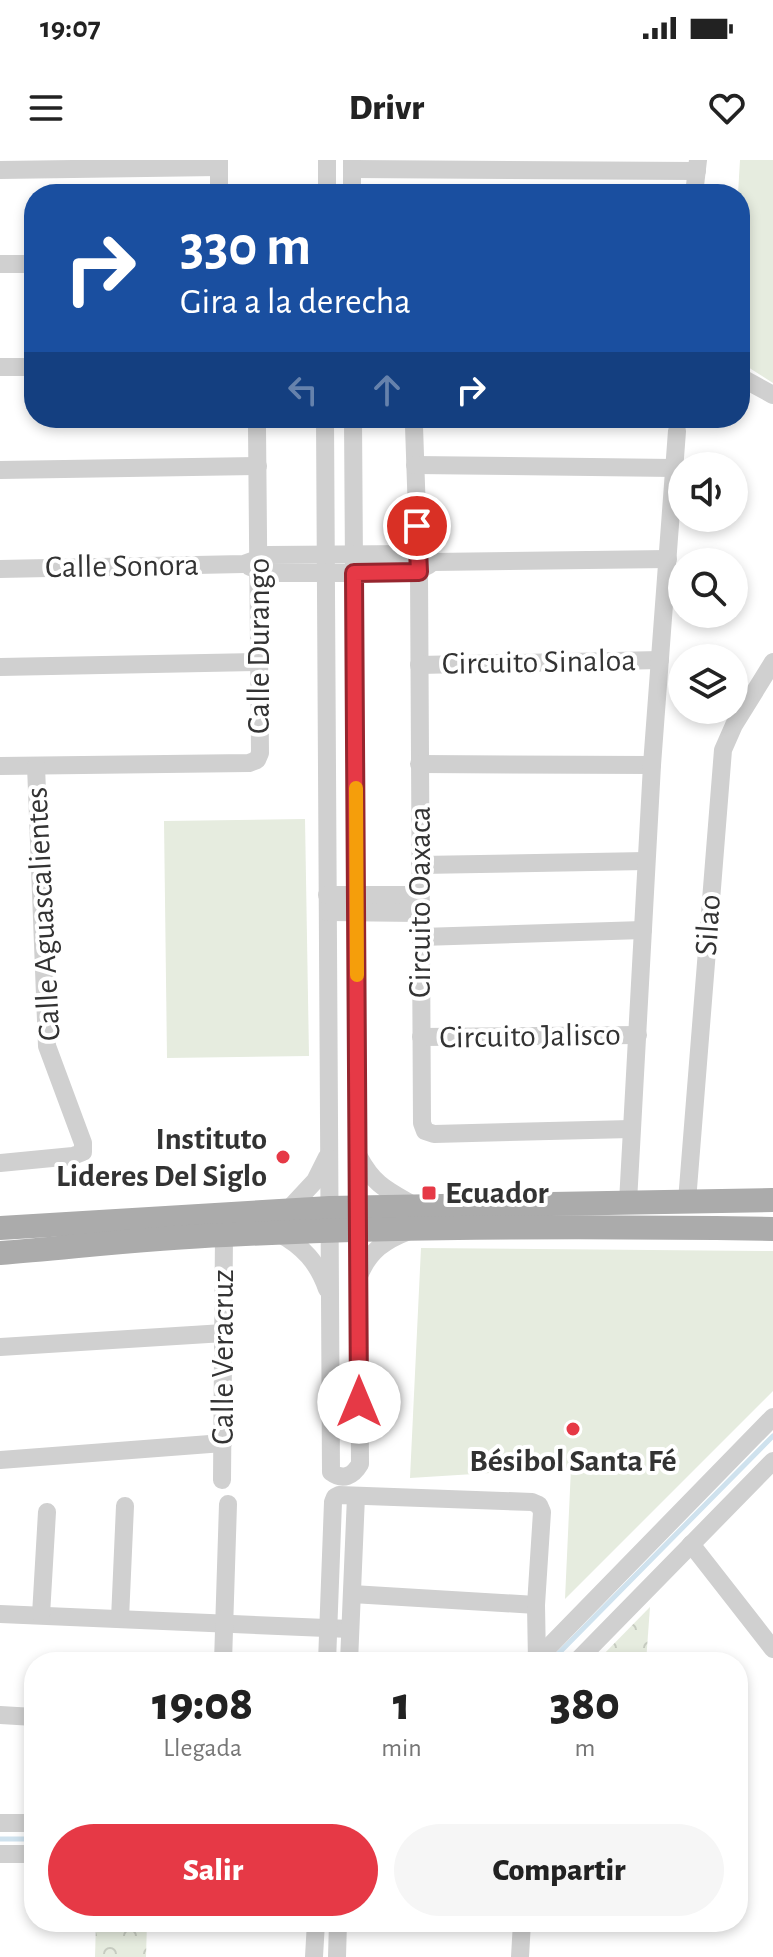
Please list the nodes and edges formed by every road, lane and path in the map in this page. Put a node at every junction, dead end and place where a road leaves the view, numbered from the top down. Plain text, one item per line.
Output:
1 (327, 160) edge
2 (219, 163) edge
3 (88, 164) edge
4 (352, 164) edge
5 (697, 165) edge
6 (0, 170) edge
7 (219, 184) edge
8 (327, 184) edge
9 (0, 264) edge
10 (24, 264) edge
11 (0, 367) edge
12 (24, 367) edge
13 (750, 382) edge
14 (773, 395) edge
15 (257, 428) edge
16 (325, 428) edge
17 (353, 428) edge
18 (414, 428) edge
19 (677, 431) dead end
20 (675, 452) edge
21 (415, 465) junction
22 (258, 466) junction
23 (668, 468) edge
24 (0, 470) edge
25 (668, 559) joint
26 (253, 564) junction
27 (325, 564) junction
28 (354, 564) junction
29 (423, 564) junction
30 (0, 569) edge
31 (660, 660) junction
32 (259, 662) junction
33 (773, 662) edge
34 (419, 665) junction
35 (0, 667) edge
36 (419, 764) junction
37 (652, 765) junction
38 (0, 766) edge
39 (36, 766) junction
40 (646, 861) junction
41 (420, 865) junction
42 (328, 904) junction
43 (356, 904) junction
44 (420, 904) junction
45 (643, 930) junction
46 (421, 937) junction
47 (638, 1035) junction
48 (421, 1037) junction
49 (631, 1129) junction
50 (329, 1151) junction
51 (358, 1155) junction
52 (0, 1163) edge
53 (773, 1200) edge
54 (675, 1201) junction
55 (628, 1202) junction
56 (288, 1210) junction
57 (358, 1219) junction
58 (416, 1219) junction
59 (330, 1220) junction
60 (666, 1227) junction
61 (0, 1228) edge
62 (773, 1229) edge
63 (278, 1233) junction
64 (224, 1235) junction
65 (0, 1253) edge
66 (358, 1279) junction
67 (330, 1300) junction
68 (224, 1333) junction
69 (0, 1347) edge
70 (773, 1417) edge
71 (223, 1443) junction
72 (0, 1460) edge
73 (770, 1471) edge
74 (222, 1480) dead end
75 (356, 1496) junction
76 (228, 1504) dead end
77 (125, 1506) dead end
78 (47, 1512) dead end
79 (691, 1544) junction
80 (352, 1594) junction
81 (536, 1605) junction
82 (0, 1614) edge
83 (41, 1615) junction
84 (120, 1619) junction
85 (225, 1624) junction
86 (328, 1627) junction
87 (350, 1629) junction
88 (773, 1649) edge
89 (224, 1652) edge
90 (327, 1652) edge
91 (349, 1652) edge
92 (536, 1652) edge
93 (545, 1652) edge
94 (586, 1652) edge
95 (0, 1715) edge
96 (24, 1716) edge
97 (0, 1823) edge
98 (24, 1823) edge
99 (0, 1854) edge
100 (24, 1854) edge
101 (315, 1932) edge
102 (338, 1932) edge
103 (521, 1932) edge
104 (314, 1957) edge
105 (337, 1957) edge
106 (520, 1957) edge

1 - 8 street
2 - 3 street
2 - 7 street
3 - 6 street
4 - 5 street
9 - 10 street
11 - 12 street
13 - 14 street
15 - 22 street, Calle Durango
16 - 27 street
17 - 28 street
18 - 21 street, Circuito Oaxaca
19 - 20 street
21 - 23 street
21 - 29 street, Circuito Oaxaca
22 - 24 street
22 - 26 street, Calle Durango
25 - 29 street, Calle Sonora
25 - 31 street
26 - 27 street, Calle Sonora
26 - 30 street, Calle Sonora
26 - 32 street, Calle Durango
27 - 28 street, Calle Sonora
27 - 42 street
28 - 29 street, Calle Sonora
28 - 43 street
29 - 34 street, Circuito Oaxaca
31 - 34 street, Circuito Sinaloa
31 - 37 street
32 - 35 street
32 - 39 street, Calle Durango
33 - 54 street, Silao
34 - 36 street, Circuito Oaxaca
36 - 37 street
36 - 41 street, Circuito Oaxaca
37 - 40 street
38 - 39 street, Calle Durango
39 - 52 street, Calle Aguascalientes
40 - 41 street
40 - 45 street
41 - 44 street, Circuito Oaxaca
42 - 43 street
42 - 50 street
43 - 44 street
43 - 51 street
44 - 46 street, Circuito Oaxaca
45 - 46 street
45 - 47 street
46 - 48 street, Circuito Oaxaca
47 - 48 street, Circuito Jalisco
47 - 49 street
48 - 49 street, Circuito Oaxaca
49 - 55 street
50 - 56 street
50 - 59 street
51 - 57 street
51 - 58 street
53 - 54 main road
54 - 55 main road
54 - 60 street, Silao
55 - 58 main road
56 - 59 main road
56 - 61 main road
57 - 58 main road
57 - 59 main road
57 - 66 street
58 - 60 main road
58 - 66 street
59 - 63 main road
59 - 67 street
60 - 62 main road
63 - 64 main road
63 - 67 street
64 - 65 main road
64 - 68 street, Calle Veracruz
66 - 67 street
68 - 69 street
68 - 71 street, Calle Veracruz
70 - 93 street
71 - 72 street
71 - 74 street, Calle Veracruz
73 - 79 street
75 - 80 street
75 - 81 street
75 - 86 street
76 - 85 street
77 - 84 street
78 - 83 street
79 - 88 street
79 - 94 street
80 - 81 street
80 - 87 street
81 - 92 street
82 - 83 street
83 - 84 street
84 - 85 street
85 - 86 street
85 - 89 street
86 - 87 street
86 - 90 street
87 - 91 street
95 - 96 street
97 - 98 street
99 - 100 street
101 - 104 street
102 - 105 street
103 - 106 street

